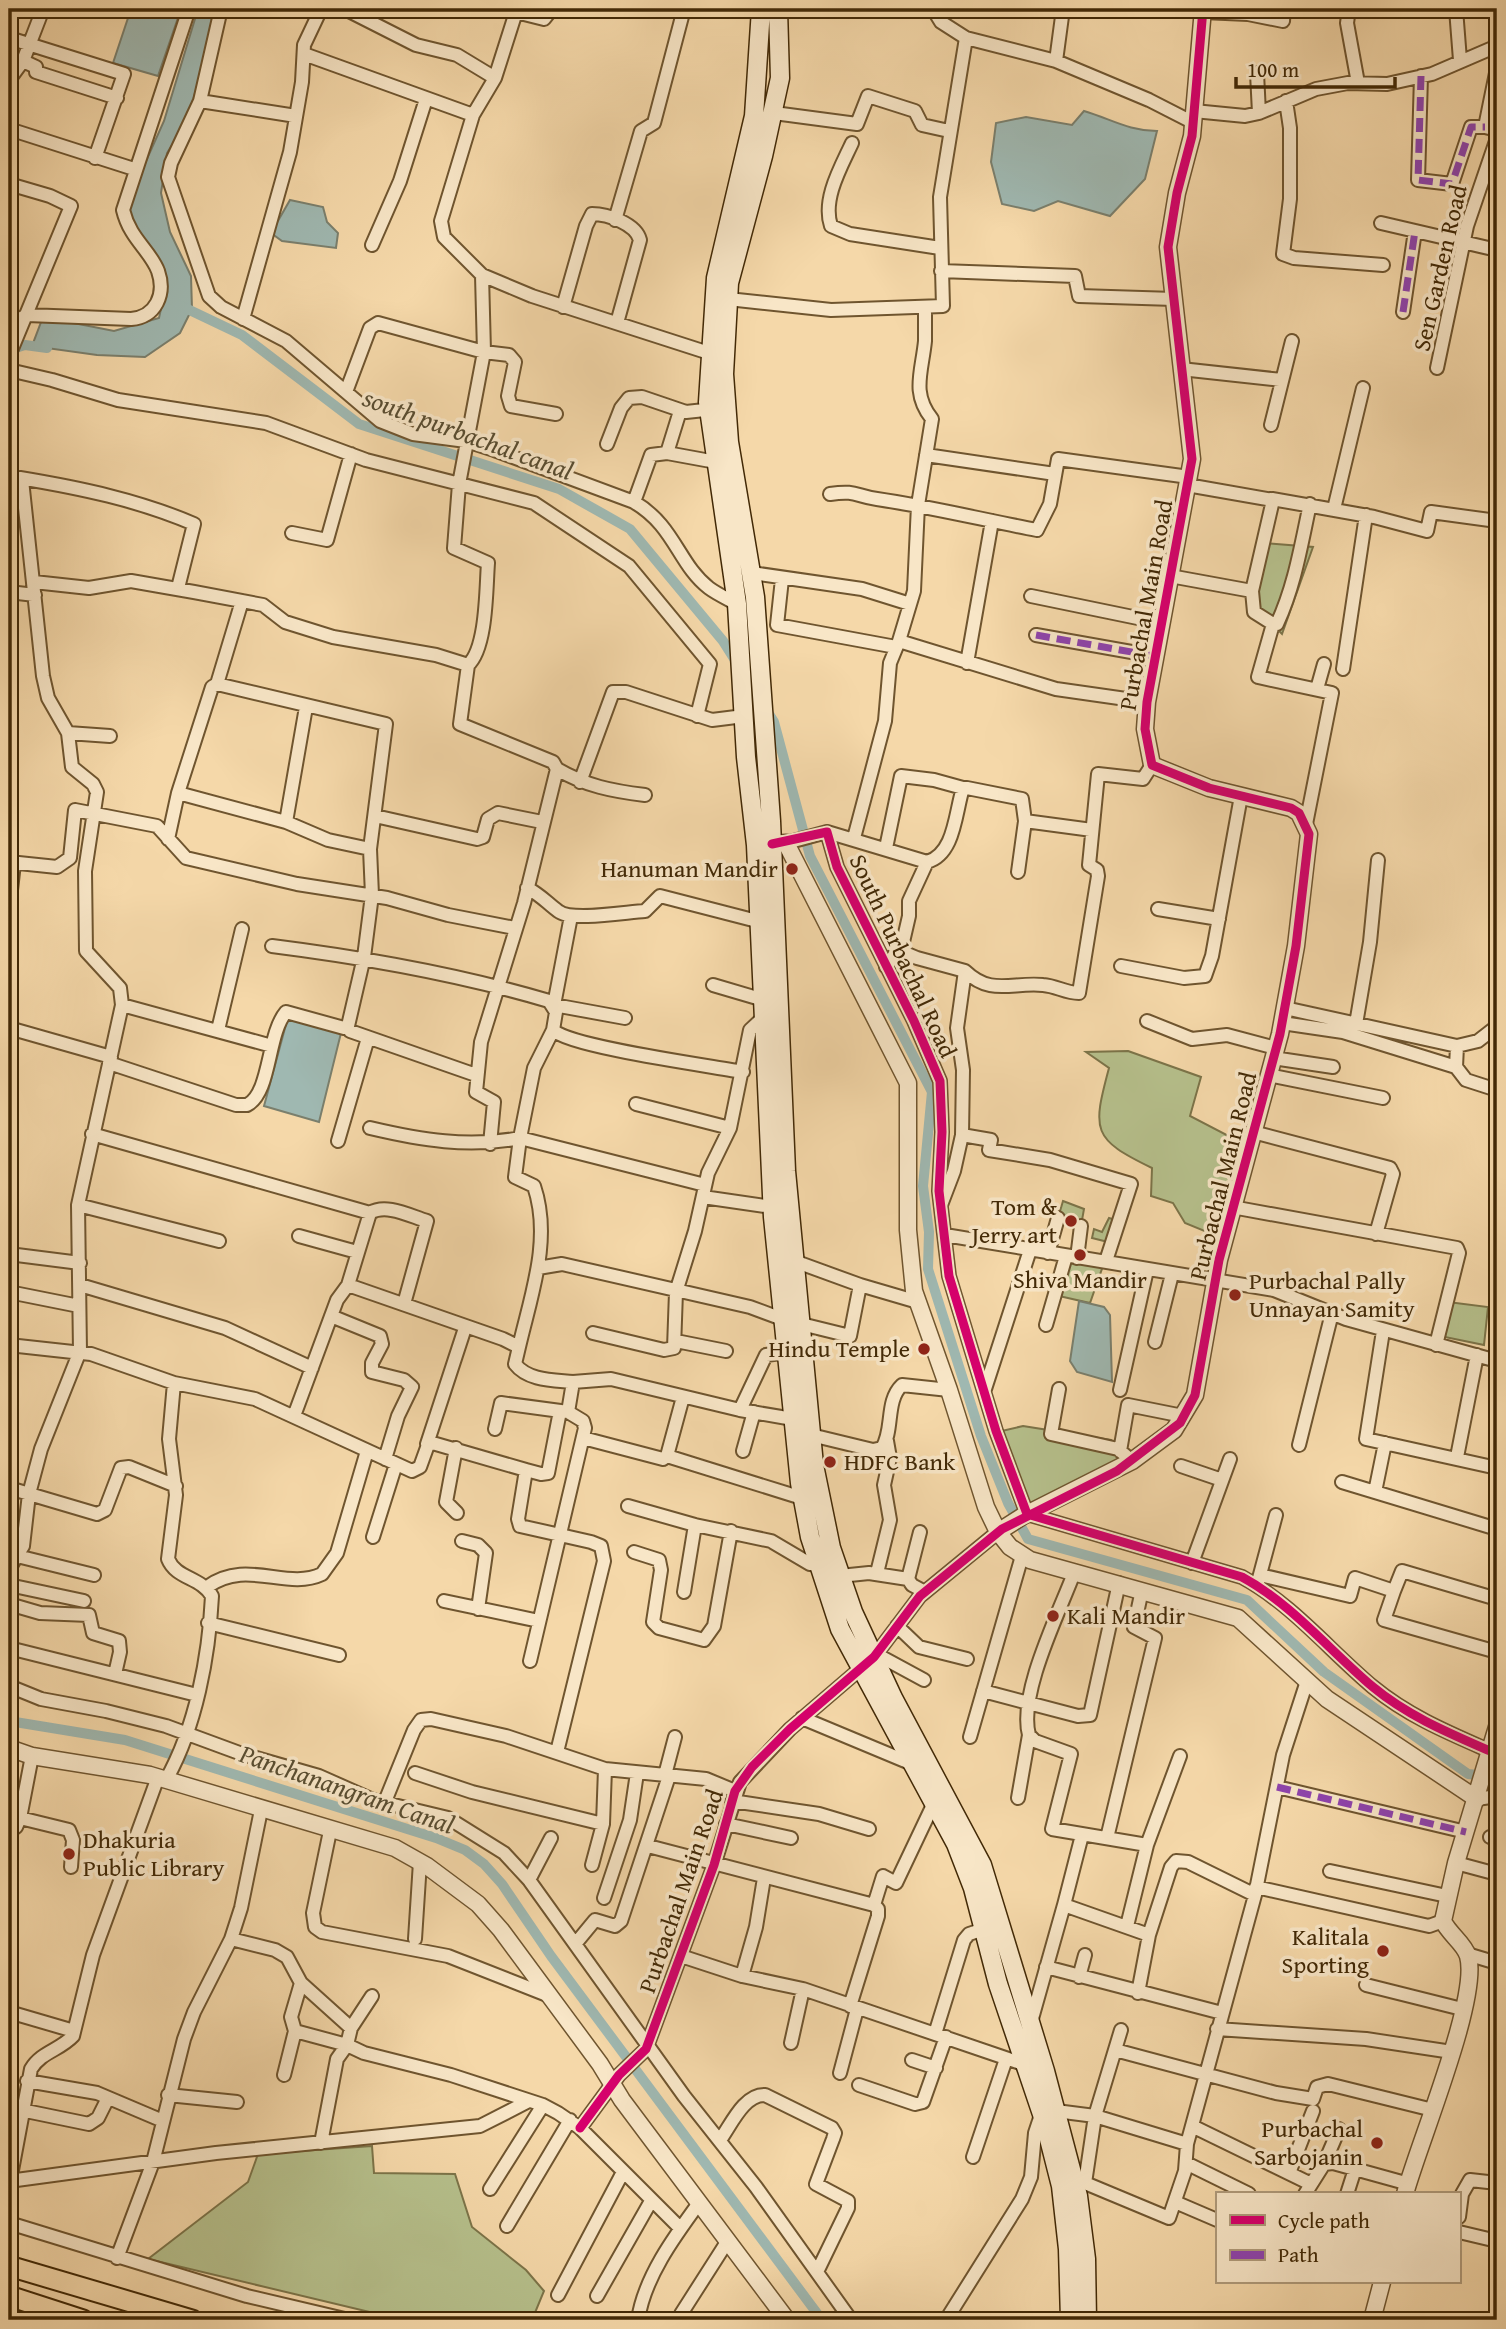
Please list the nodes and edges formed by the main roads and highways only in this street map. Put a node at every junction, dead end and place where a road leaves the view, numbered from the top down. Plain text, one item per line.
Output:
1 (761, 9) edge
2 (778, 9) edge
3 (717, 408) junction
4 (768, 964) junction
5 (793, 1322) junction
6 (831, 1568) junction
7 (1049, 2113) junction
8 (9, 2266) edge
9 (9, 2296) edge
10 (83, 2320) edge
11 (192, 2320) edge
12 (1070, 2320) edge
13 (1087, 2320) edge

1 - 3 main road
2 - 3 main road
3 - 4 main road
3 - 4 main road
4 - 5 main road
4 - 5 main road
5 - 6 main road
5 - 6 main road
6 - 7 main road
6 - 7 main road
7 - 12 main road
7 - 13 main road
8 - 11 main road
9 - 10 main road

